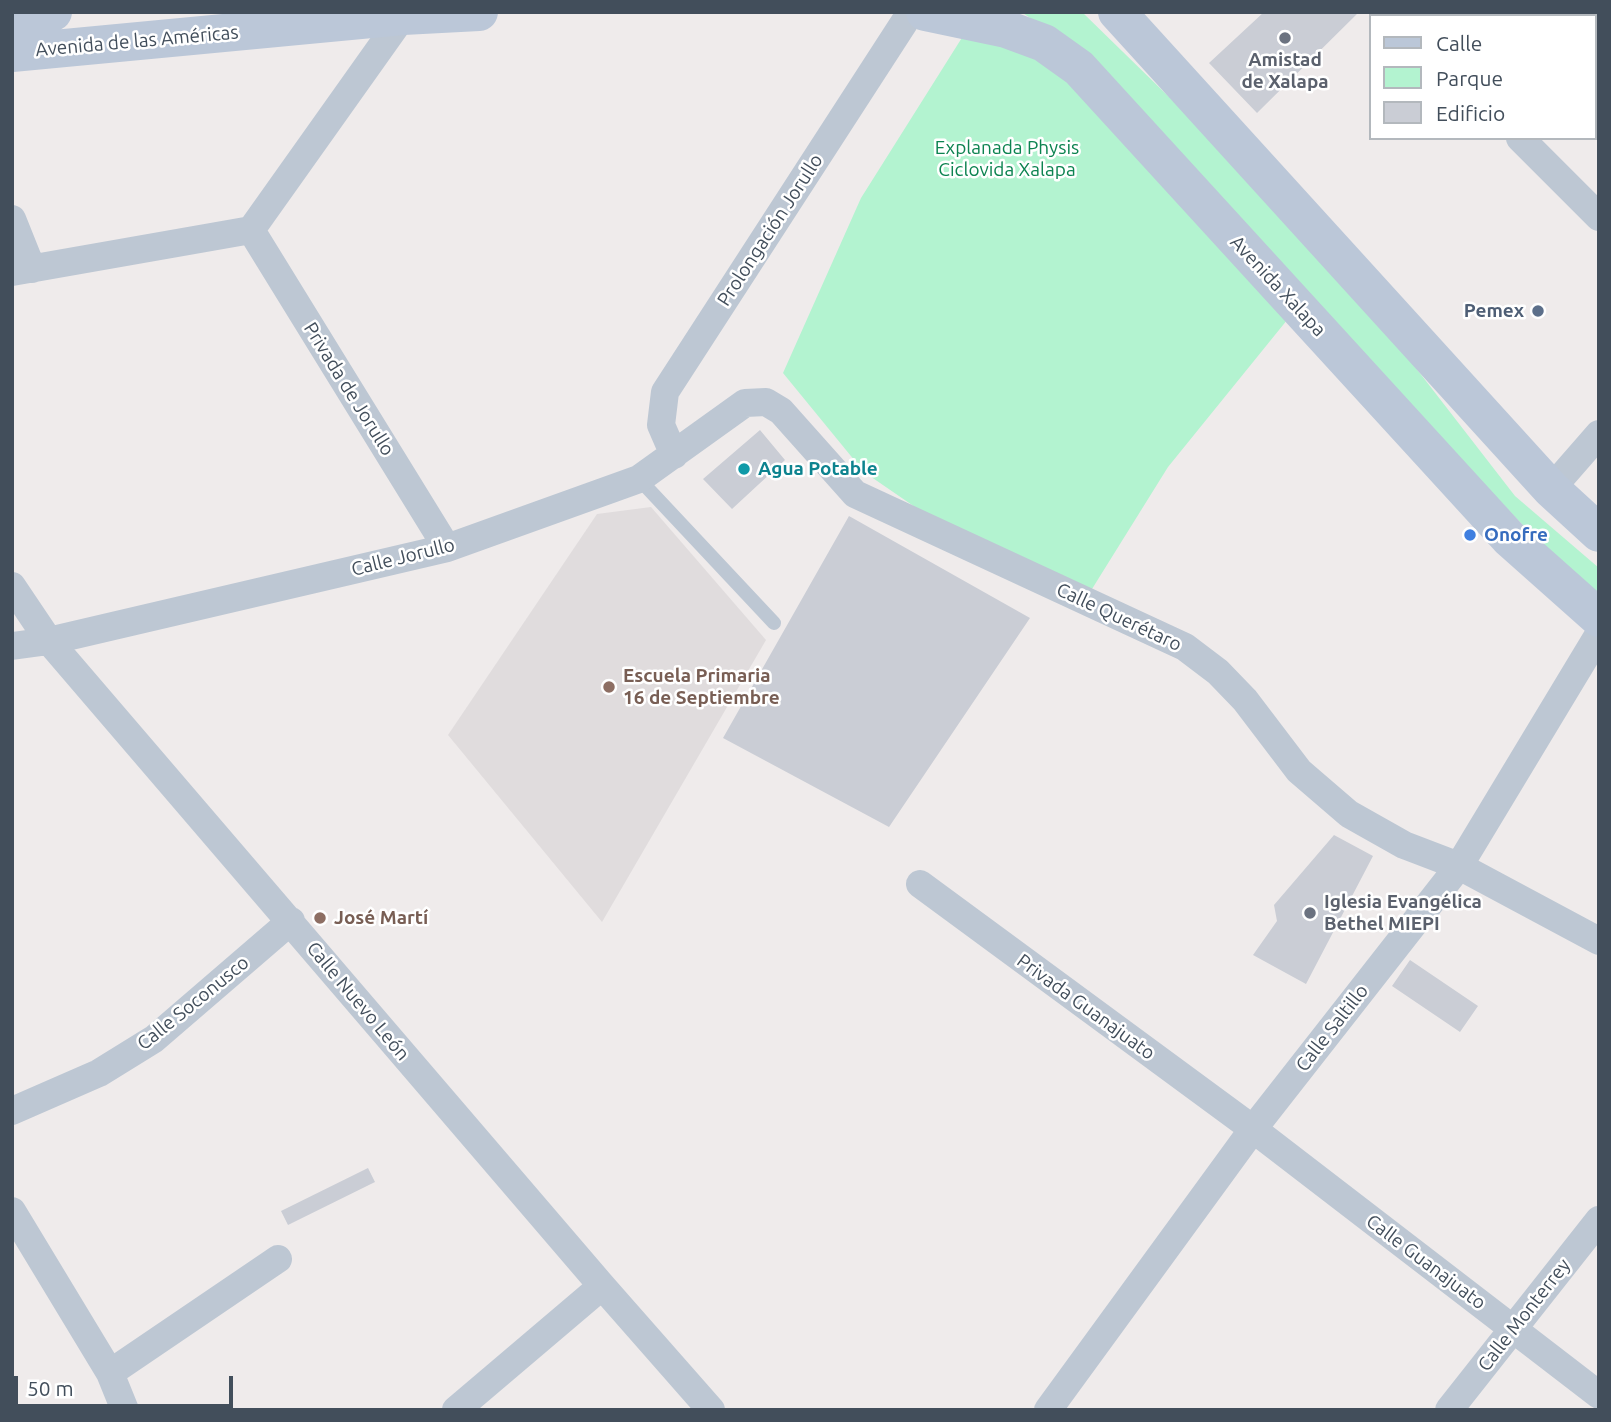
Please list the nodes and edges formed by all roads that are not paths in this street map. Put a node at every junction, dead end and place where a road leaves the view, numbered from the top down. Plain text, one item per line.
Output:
1 (53, 12) edge
2 (479, 12) edge
3 (911, 12) edge
4 (925, 12) edge
5 (1116, 12) edge
6 (473, 13) edge
7 (12, 15) edge
8 (403, 16) junction
9 (12, 53) edge
10 (1522, 140) edge
11 (1599, 217) edge
12 (12, 219) edge
13 (251, 230) junction
14 (22, 270) edge
15 (766, 402) joint
16 (1599, 434) edge
17 (674, 455) junction
18 (639, 479) junction
19 (1550, 489) junction
20 (1599, 533) edge
21 (447, 548) junction
22 (12, 586) edge
23 (1599, 618) edge
24 (774, 624) dead end
25 (1599, 634) edge
26 (49, 641) junction
27 (12, 646) edge
28 (1459, 866) junction
29 (920, 884) dead end
30 (291, 922) junction
31 (1599, 941) edge
32 (12, 1111) edge
33 (1253, 1129) junction
34 (12, 1211) edge
35 (1599, 1220) edge
36 (278, 1259) dead end
37 (601, 1286) junction
38 (1513, 1329) junction
39 (110, 1373) junction
40 (1599, 1395) edge
41 (125, 1410) edge
42 (456, 1410) edge
43 (711, 1410) edge
44 (1048, 1410) edge
45 (1449, 1410) edge

1 - 7 main road, Avenida de las Américas
2 - 6 main road, Avenida de las Américas
3 - 17 street, Prolongación Jorullo
4 - 23 main road, Avenida Xalapa
5 - 19 main road
6 - 8 main road, Avenida de las Américas
8 - 9 main road, Avenida de las Américas
8 - 13 street
10 - 11 street
12 - 14 street
13 - 14 street
13 - 21 street, Privada de Jorullo
15 - 17 street, Calle Jorullo
15 - 28 street, Calle Querétaro
16 - 19 street
17 - 18 street, Calle Jorullo
18 - 21 street, Calle Jorullo
18 - 24 lane
19 - 20 main road
21 - 26 street, Calle Jorullo
22 - 26 street, Calle Nuevo León
25 - 28 street, Calle Saltillo
26 - 27 street, Calle Jorullo
26 - 30 street, Calle Nuevo León
28 - 31 street, Calle Querétaro
28 - 33 street, Calle Saltillo
29 - 33 street, Privada Guanajuato
30 - 32 street, Calle Soconusco
30 - 37 street, Calle Nuevo León
33 - 38 street, Calle Guanajuato
33 - 44 street, Calle Saltillo
34 - 39 street
35 - 38 street, Calle Monterrey
36 - 39 street
37 - 42 street
37 - 43 street, Calle Nuevo León
38 - 40 street, Calle Guanajuato
38 - 45 street, Calle Monterrey
39 - 41 street

